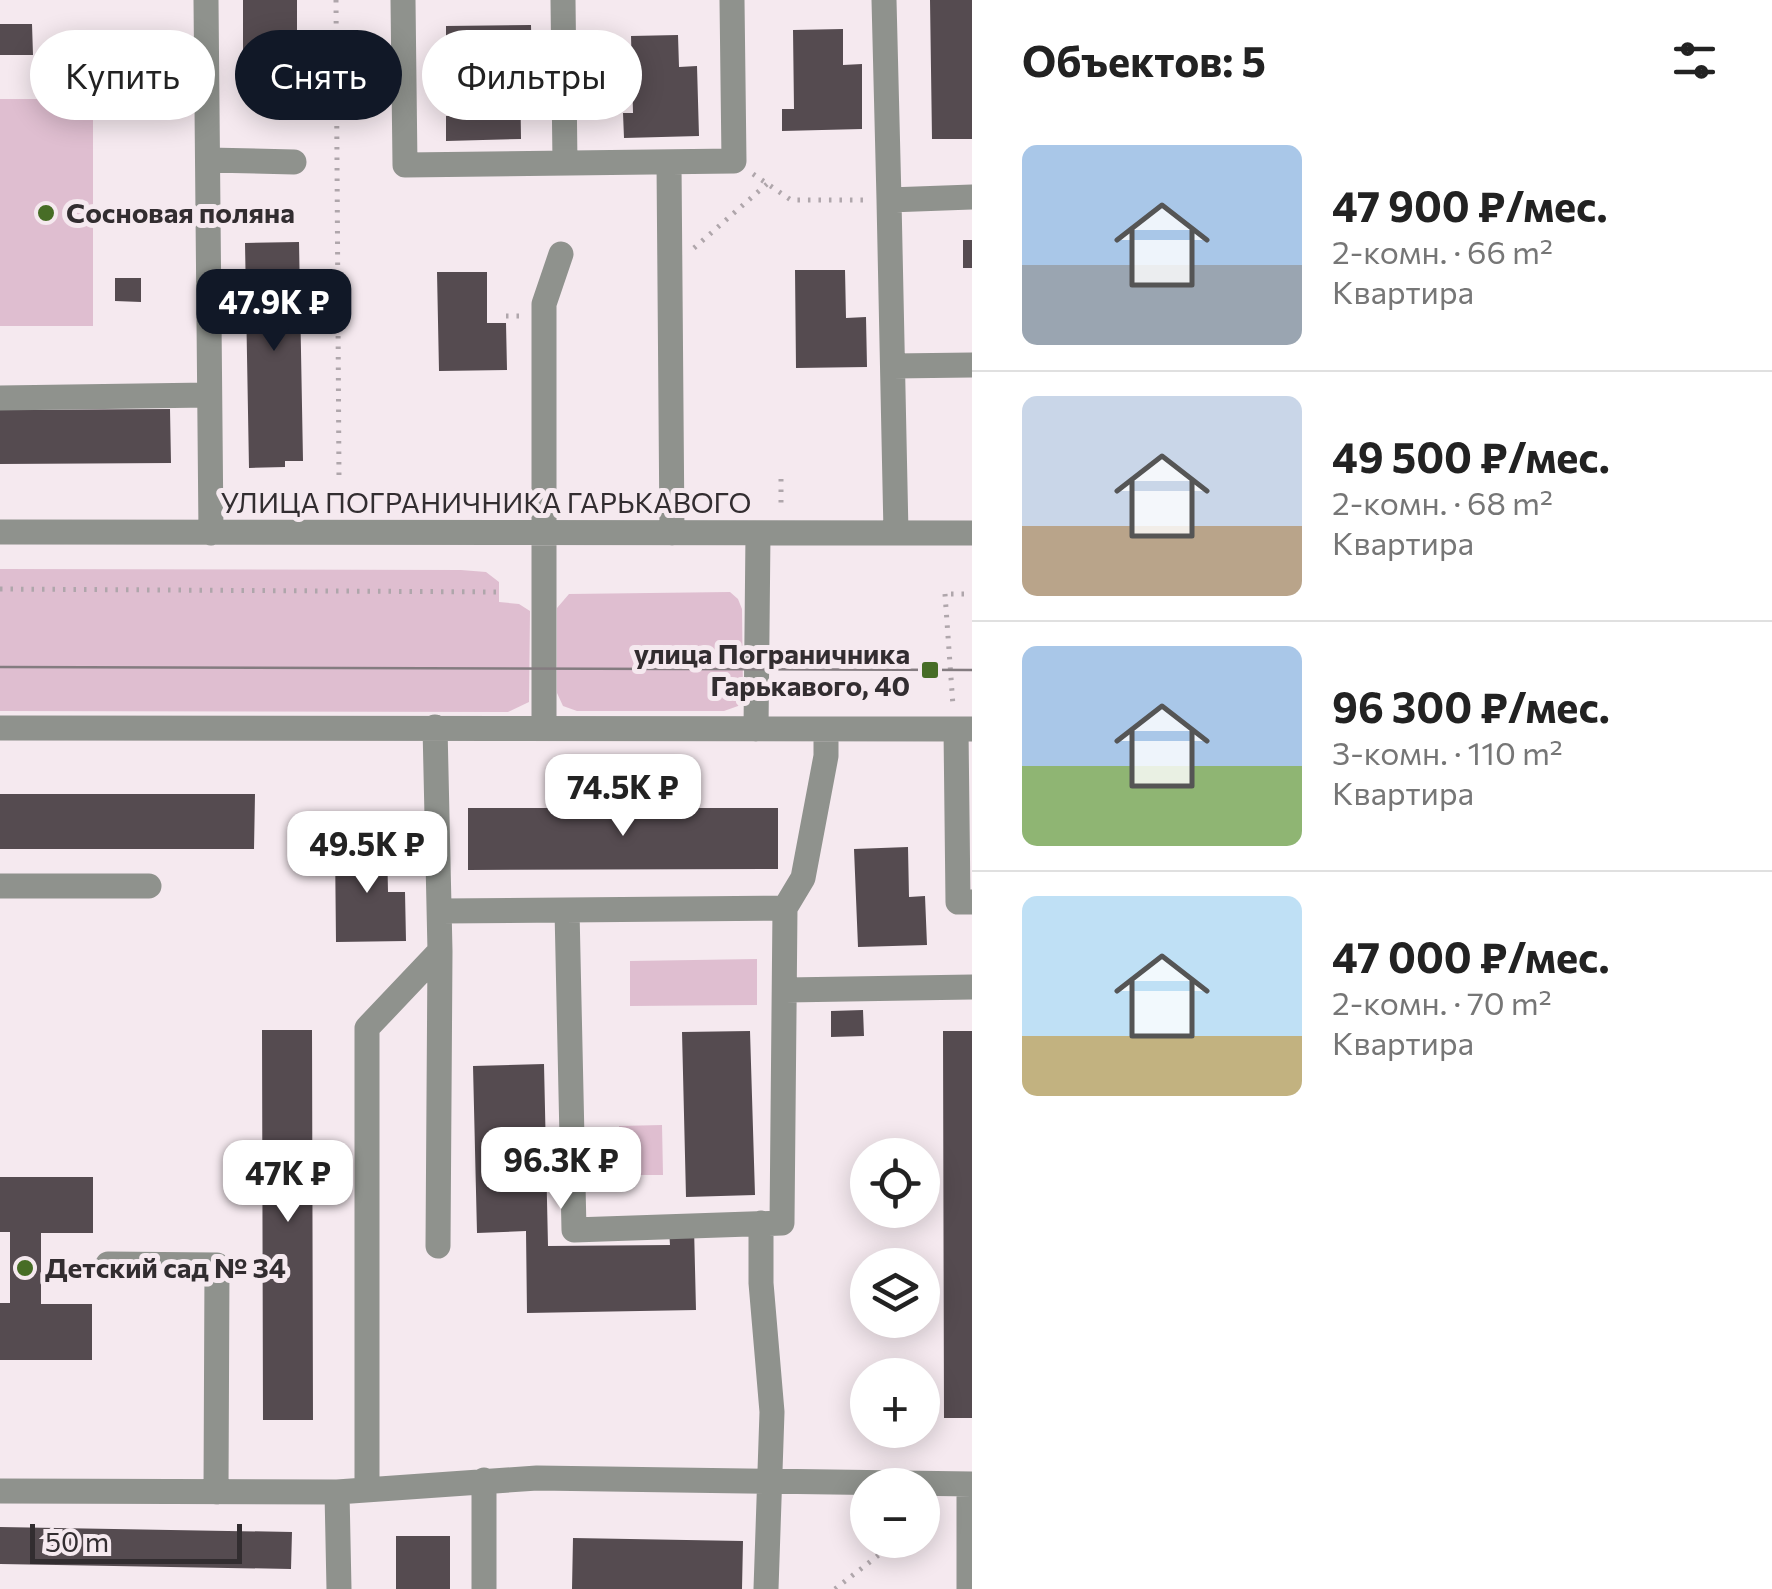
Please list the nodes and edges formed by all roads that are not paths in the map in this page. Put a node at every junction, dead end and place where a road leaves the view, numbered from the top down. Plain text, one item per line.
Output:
1 (206, 0) edge
2 (402, 0) edge
3 (563, 0) edge
4 (732, 0) edge
5 (884, 0) edge
6 (208, 160) junction
7 (294, 162) dead end
8 (669, 162) junction
9 (565, 163) junction
10 (972, 197) edge
11 (889, 200) junction
12 (561, 254) dead end
13 (972, 365) edge
14 (893, 366) junction
15 (208, 395) junction
16 (0, 398) edge
17 (0, 532) edge
18 (211, 533) junction
19 (545, 533) junction
20 (672, 533) junction
21 (758, 533) junction
22 (896, 533) junction
23 (972, 533) edge
24 (435, 727) junction
25 (544, 727) junction
26 (0, 728) edge
27 (756, 729) junction
28 (826, 729) junction
29 (964, 729) edge
30 (0, 886) edge
31 (149, 886) dead end
32 (972, 902) edge
33 (785, 908) junction
34 (567, 910) junction
35 (442, 911) junction
36 (440, 950) junction
37 (972, 987) edge
38 (786, 990) junction
39 (761, 1223) junction
40 (438, 1246) dead end
41 (108, 1264) dead end
42 (484, 1480) junction
43 (770, 1483) junction
44 (971, 1484) edge
45 (367, 1490) junction
46 (0, 1491) edge
47 (216, 1492) junction
48 (337, 1492) junction
49 (339, 1589) edge
50 (484, 1589) edge
51 (766, 1589) edge
52 (969, 1589) edge

1 - 6 street
2 - 9 street
3 - 9 street
4 - 8 street
5 - 11 street
6 - 7 street
6 - 15 street
8 - 9 street
8 - 20 street
10 - 11 street
11 - 14 street
12 - 19 street
13 - 14 street
14 - 22 street
15 - 16 street
15 - 18 street
17 - 18 street, УЛИЦА ПОГРАНИЧНИКА ГАРЬКАВОГО
18 - 19 street, УЛИЦА ПОГРАНИЧНИКА ГАРЬКАВОГО
19 - 20 street, УЛИЦА ПОГРАНИЧНИКА ГАРЬКАВОГО
19 - 25 street
20 - 21 street, УЛИЦА ПОГРАНИЧНИКА ГАРЬКАВОГО
21 - 22 street, УЛИЦА ПОГРАНИЧНИКА ГАРЬКАВОГО
21 - 27 street
22 - 23 street, УЛИЦА ПОГРАНИЧНИКА ГАРЬКАВОГО
24 - 25 street
24 - 26 street
24 - 35 street
25 - 27 street
27 - 28 street
28 - 29 street
28 - 33 street
29 - 32 street
30 - 31 street
33 - 34 street
33 - 38 street
34 - 35 street
34 - 39 street
35 - 36 street
36 - 40 street
36 - 45 street
37 - 38 street
38 - 39 street
39 - 43 street
41 - 47 street
42 - 43 street
42 - 45 street
42 - 50 street
43 - 44 street
43 - 51 street
44 - 52 street
45 - 48 street
46 - 47 street
47 - 48 street
48 - 49 street

